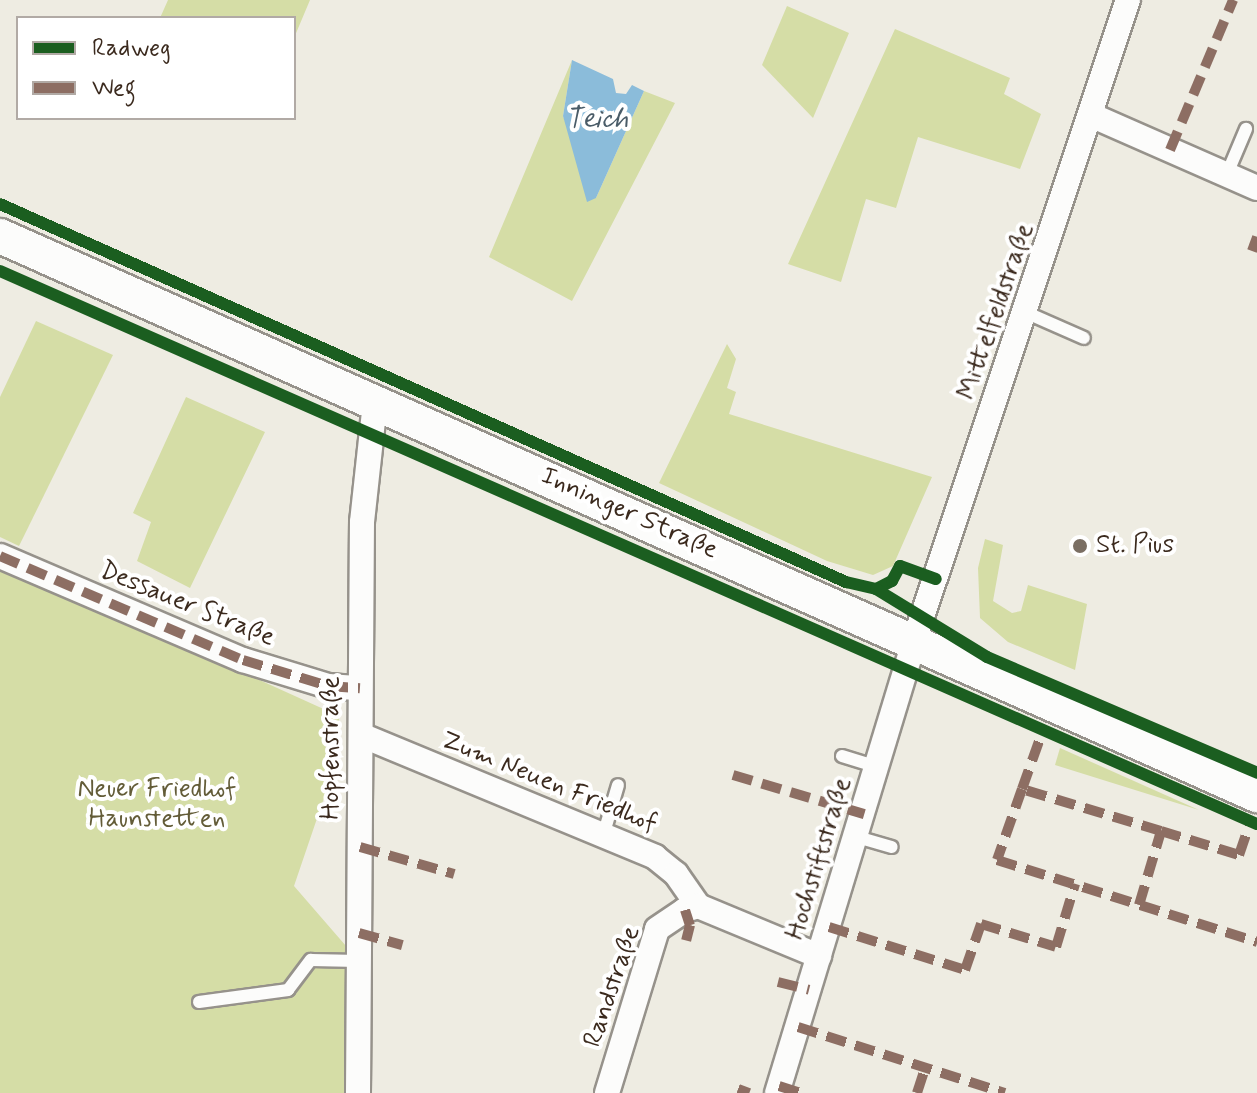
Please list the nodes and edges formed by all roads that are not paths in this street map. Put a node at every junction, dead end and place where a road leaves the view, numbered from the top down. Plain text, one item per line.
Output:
1 (1128, 0) edge
2 (1093, 116) junction
3 (1246, 129) dead end
4 (1227, 174) junction
5 (1257, 188) edge
6 (0, 236) edge
7 (1027, 313) junction
8 (1084, 338) dead end
9 (375, 403) junction
10 (0, 556) edge
11 (914, 641) junction
12 (360, 688) junction
13 (361, 735) junction
14 (842, 756) dead end
15 (879, 767) junction
16 (618, 785) dead end
17 (1257, 795) edge
18 (603, 836) junction
19 (857, 837) junction
20 (892, 847) dead end
21 (698, 906) junction
22 (819, 956) junction
23 (359, 961) junction
24 (199, 1002) dead end
25 (358, 1093) edge
26 (607, 1093) edge
27 (777, 1093) edge

1 - 2 street, Mittelfeldstraße
2 - 4 street
2 - 7 street, Mittelfeldstraße
3 - 4 lane
4 - 5 street
6 - 9 main road, Inninger Straße
7 - 8 lane
7 - 11 street, Mittelfeldstraße
9 - 11 main road, Inninger Straße
9 - 12 street, Hopfenstraße
10 - 12 street, Dessauer Straße
11 - 15 street, Hochstiftstraße
11 - 17 main road, Inninger Straße
12 - 13 street, Hopfenstraße
13 - 18 street, Zum Neuen Friedhof
13 - 23 street, Hopfenstraße
14 - 15 lane
15 - 19 street, Hochstiftstraße
16 - 18 lane
18 - 21 street, Zum Neuen Friedhof
19 - 20 lane
19 - 22 street, Hochstiftstraße
21 - 22 street
21 - 26 street, Randstraße
22 - 27 street, Hochstiftstraße
23 - 24 lane
23 - 25 street, Hopfenstraße

